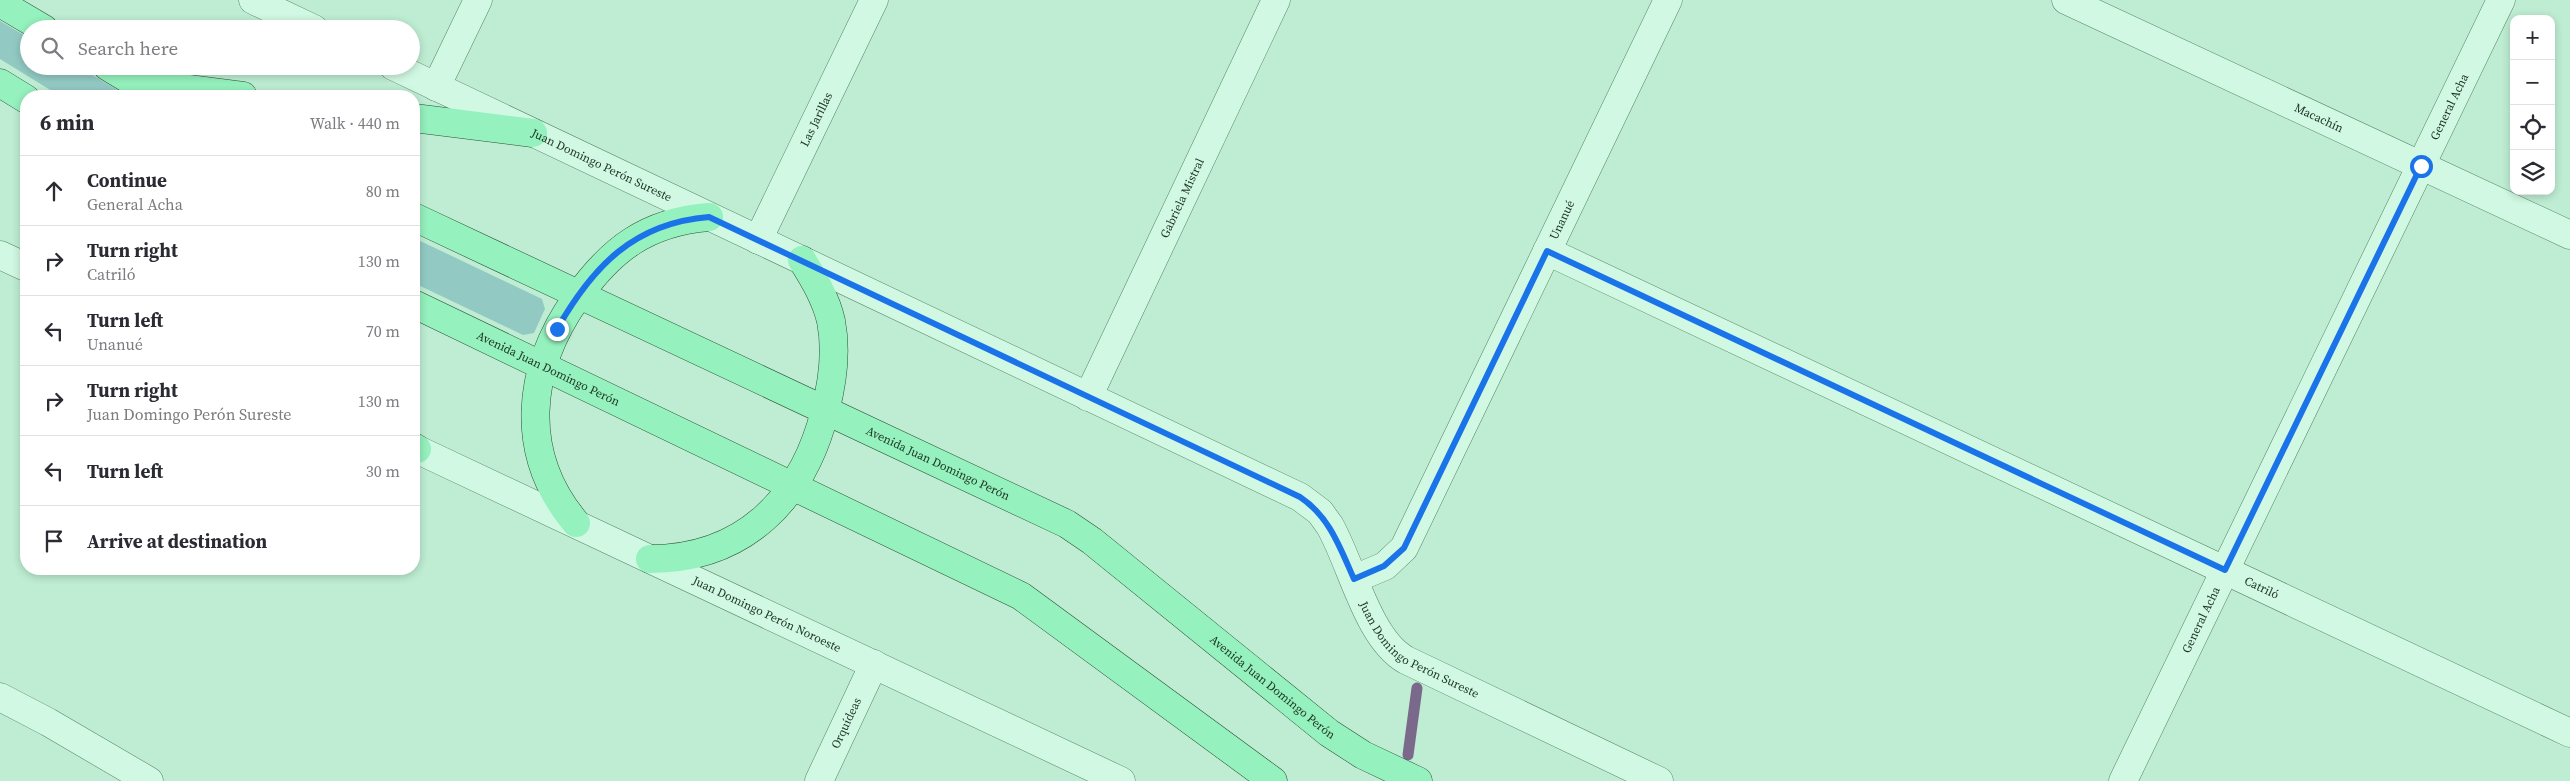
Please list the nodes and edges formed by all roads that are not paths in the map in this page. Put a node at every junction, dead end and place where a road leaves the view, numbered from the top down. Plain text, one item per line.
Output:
1 (253, 0) edge
2 (478, 0) edge
3 (874, 0) edge
4 (1276, 0) edge
5 (1668, 0) edge
6 (2066, 0) edge
7 (2501, 0) edge
8 (0, 3) edge
9 (29, 20) edge
10 (295, 20) edge
11 (122, 75) edge
12 (411, 75) edge
13 (134, 82) junction
14 (0, 83) edge
15 (436, 87) junction
16 (148, 90) edge
17 (197, 90) edge
18 (20, 95) edge
19 (420, 119) edge
20 (533, 133) junction
21 (2421, 166) junction
22 (709, 217) junction
23 (420, 220) edge
24 (2570, 235) edge
25 (758, 240) junction
26 (1547, 251) junction
27 (0, 255) edge
28 (802, 260) junction
29 (20, 264) edge
30 (579, 294) junction
31 (420, 307) edge
32 (542, 365) junction
33 (1088, 397) junction
34 (826, 409) junction
35 (420, 450) edge
36 (793, 486) junction
37 (576, 523) junction
38 (650, 559) junction
39 (2225, 570) junction
40 (1354, 579) junction
41 (874, 664) junction
42 (0, 697) edge
43 (2570, 733) edge
44 (149, 781) edge
45 (818, 781) edge
46 (1121, 781) edge
47 (1273, 781) edge
48 (1418, 781) edge
49 (1659, 781) edge
50 (2123, 781) edge

1 - 10 street
2 - 15 street
3 - 25 street, Las Jarillas
4 - 33 street, Gabriela Mistral
5 - 26 street, Unanué
6 - 21 street, Macachín
7 - 21 street, General Acha
8 - 9 main road
11 - 13 main road
12 - 15 street, Juan Domingo Perón Sureste
13 - 16 main road
13 - 17 main road
14 - 18 main road
15 - 20 street, Juan Domingo Perón Sureste
19 - 20 main road
20 - 22 street, Juan Domingo Perón Sureste
21 - 24 street, Macachín
21 - 39 street, General Acha
22 - 25 street, Juan Domingo Perón Sureste
22 - 30 main road
23 - 30 main road, Avenida Juan Domingo Perón
25 - 28 street, Juan Domingo Perón Sureste
26 - 39 street, Catriló
26 - 40 street, Unanué
27 - 29 street
28 - 33 street, Juan Domingo Perón Sureste
28 - 34 main road
30 - 32 main road
30 - 34 main road, Avenida Juan Domingo Perón
31 - 32 main road, Avenida Juan Domingo Perón
32 - 36 main road, Avenida Juan Domingo Perón
32 - 37 main road
33 - 40 street, Juan Domingo Perón Sureste
34 - 36 main road
34 - 48 main road, Avenida Juan Domingo Perón
35 - 37 street, Juan Domingo Perón Noroeste
36 - 38 main road
36 - 47 main road, Avenida Juan Domingo Perón
37 - 38 street, Juan Domingo Perón Noroeste
38 - 41 street, Juan Domingo Perón Noroeste
39 - 43 street, Catriló
39 - 50 street, General Acha
40 - 49 street, Juan Domingo Perón Sureste
41 - 45 street, Orquídeas
41 - 46 street, Juan Domingo Perón Noroeste
42 - 44 street

